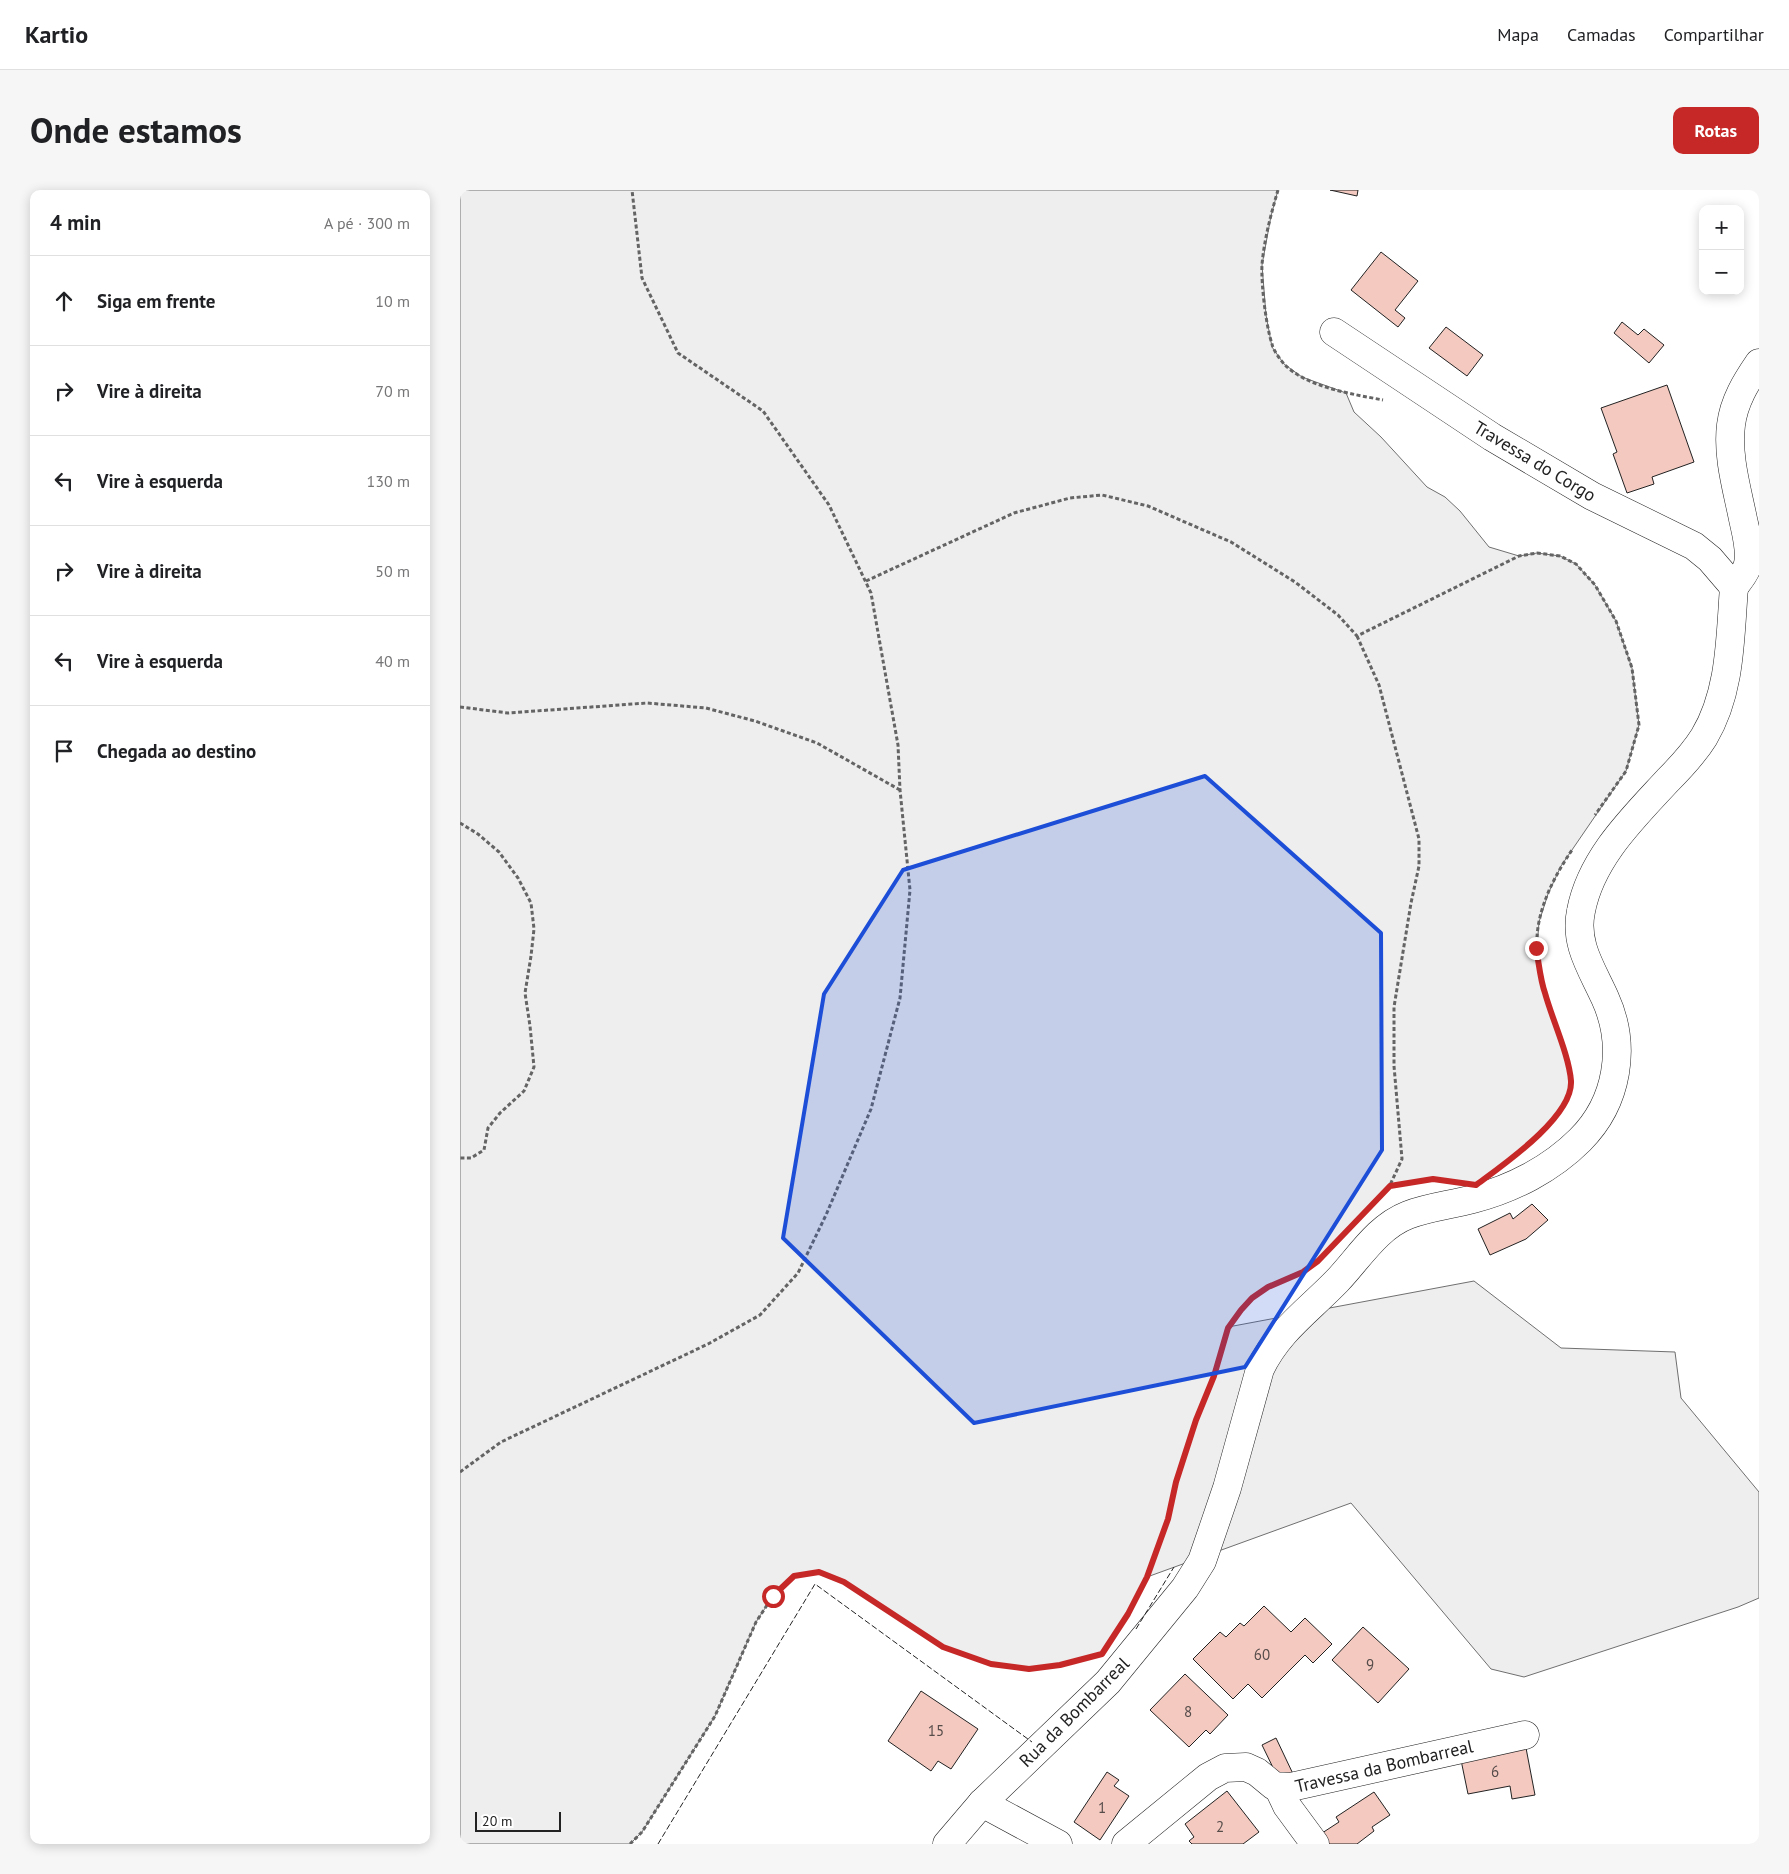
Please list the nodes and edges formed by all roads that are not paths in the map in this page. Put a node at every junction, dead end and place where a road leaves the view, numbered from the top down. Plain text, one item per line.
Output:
1 (1334, 332) dead end
2 (1759, 363) edge
3 (1734, 587) junction
4 (1525, 1734) dead end
5 (1278, 1788) junction
6 (982, 1803) junction
7 (947, 1844) edge
8 (1058, 1844) edge
9 (1126, 1844) edge
10 (1316, 1844) edge

1 - 3 street, Travessa do Corgo
2 - 3 street
3 - 6 street, Rua da Bombarreal
4 - 5 street, Travessa da Bombarreal
5 - 9 street, Travessa da Bombarreal
5 - 10 street
6 - 7 street, Rua da Bombarreal
6 - 8 street

